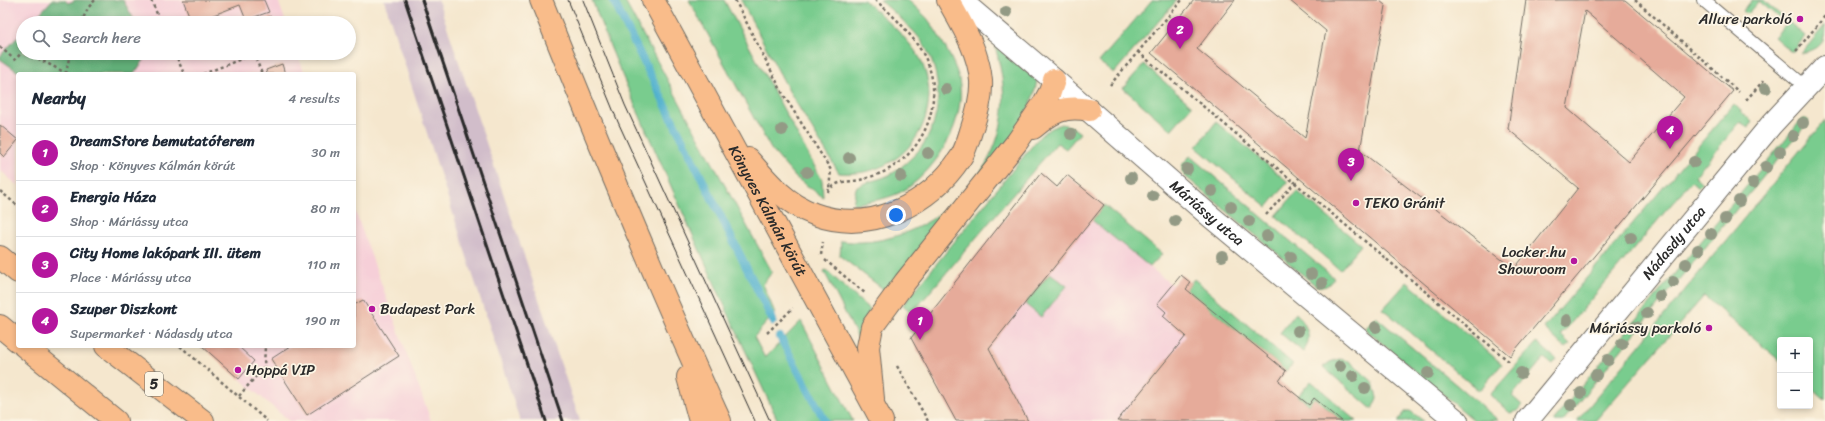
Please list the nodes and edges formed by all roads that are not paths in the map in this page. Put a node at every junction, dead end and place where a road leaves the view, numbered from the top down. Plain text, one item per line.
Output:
1 (541, 0) edge
2 (653, 0) edge
3 (948, 0) edge
4 (960, 0) edge
5 (1703, 0) edge
6 (1825, 67) edge
7 (1054, 80) junction
8 (1806, 87) junction
9 (1089, 110) junction
10 (723, 130) junction
11 (1017, 142) junction
12 (0, 257) edge
13 (16, 270) edge
14 (670, 312) junction
15 (0, 326) edge
16 (16, 339) edge
17 (26, 348) edge
18 (109, 348) edge
19 (877, 414) edge
20 (116, 421) edge
21 (203, 421) edge
22 (700, 421) edge
23 (720, 421) edge
24 (1457, 421) edge
25 (1527, 421) edge

1 - 14 main road
2 - 10 main road, Könyves Kálmán körút
3 - 10 main road
4 - 7 street, Máriássy utca
5 - 8 lane
6 - 8 street, Nádasdy utca
7 - 9 street, Máriássy utca
7 - 11 main road
8 - 25 street, Nádasdy utca
9 - 11 main road
9 - 24 street, Máriássy utca
10 - 19 main road, Könyves Kálmán körút
11 - 19 main road
12 - 13 main road
14 - 22 main road
14 - 23 main road
15 - 16 main road
17 - 20 main road
18 - 21 main road, 5

